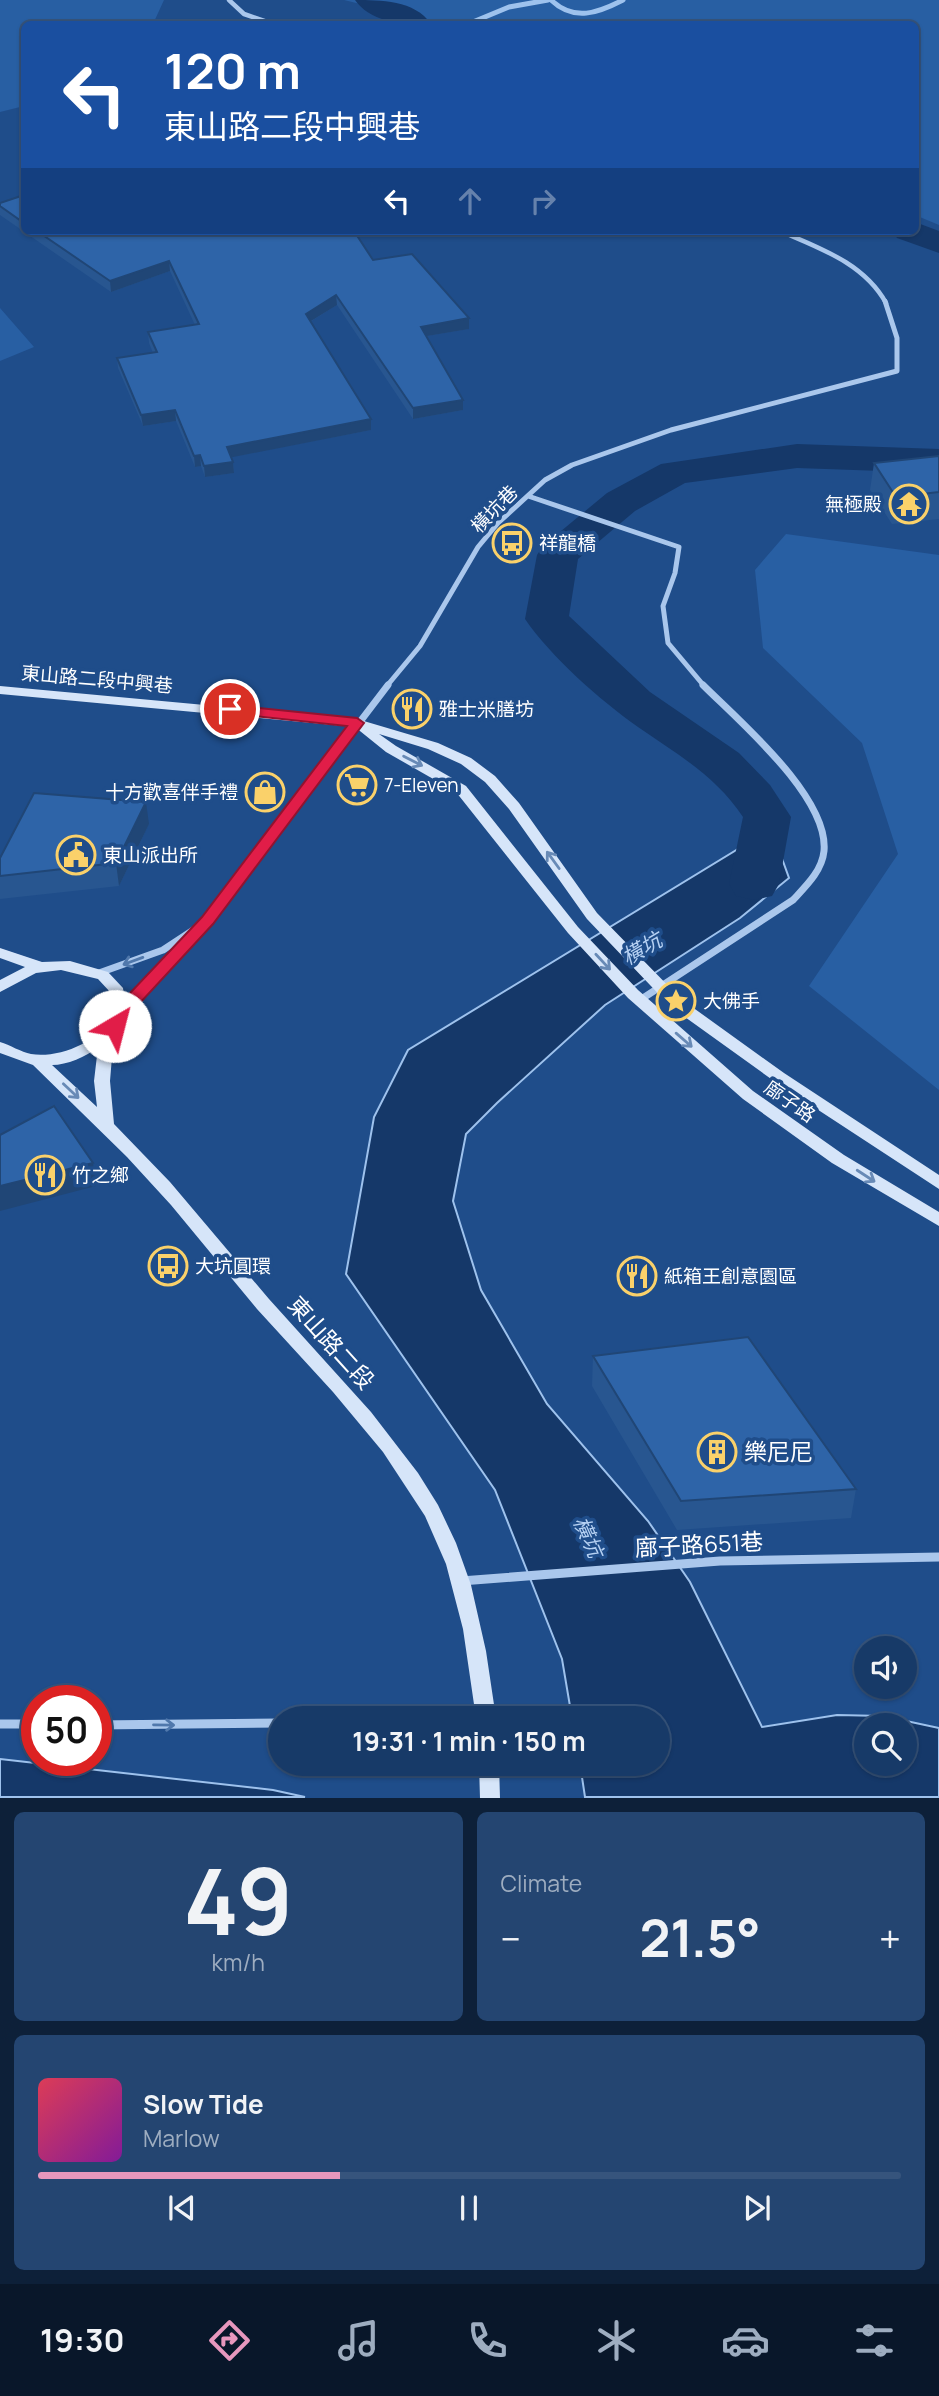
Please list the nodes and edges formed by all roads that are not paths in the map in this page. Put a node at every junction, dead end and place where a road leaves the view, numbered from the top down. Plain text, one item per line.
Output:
1 (229, 0) edge
2 (264, 21) edge
3 (789, 235) edge
4 (528, 495) junction
5 (0, 690) edge
6 (357, 723) junction
7 (593, 916) joint
8 (208, 920) junction
9 (0, 953) edge
10 (40, 967) junction
11 (98, 974) junction
12 (658, 986) junction
13 (0, 987) edge
14 (636, 997) junction
15 (119, 1015) junction
16 (107, 1035) junction
17 (0, 1047) edge
18 (36, 1059) junction
19 (106, 1124) junction
20 (939, 1183) edge
21 (939, 1220) edge
22 (939, 1557) edge
23 (461, 1581) junction
24 (485, 1706) edge
25 (268, 1723) edge
26 (0, 1724) edge
27 (21, 1724) edge
28 (112, 1724) edge
29 (490, 1776) edge
30 (490, 1797) edge

1 - 2 street
3 - 4 street, 橫坑巷
4 - 6 street, 橫坑巷
4 - 12 street
5 - 6 main road, 東山路二段中興巷
7 -> 6 main road, 東山路二段中興巷
6 - 8 street, 橫坑巷
6 -> 14 main road, 廍子路
7 - 12 main road, 廍子路
8 -> 11 street
8 - 15 street, 橫坑巷
9 - 10 main road
10 - 11 main road
10 - 13 main road
11 - 15 main road
12 - 14 street
12 - 20 main road, 廍子路
14 -> 21 main road, 廍子路
15 - 16 main road
16 - 18 main road
16 - 19 main road
17 - 18 main road
18 -> 19 main road, 東山路二段
19 - 23 main road, 東山路二段
22 - 23 street, 廍子路651巷
23 - 24 main road, 東山路二段
28 -> 25 street
26 - 27 street
29 - 30 main road

